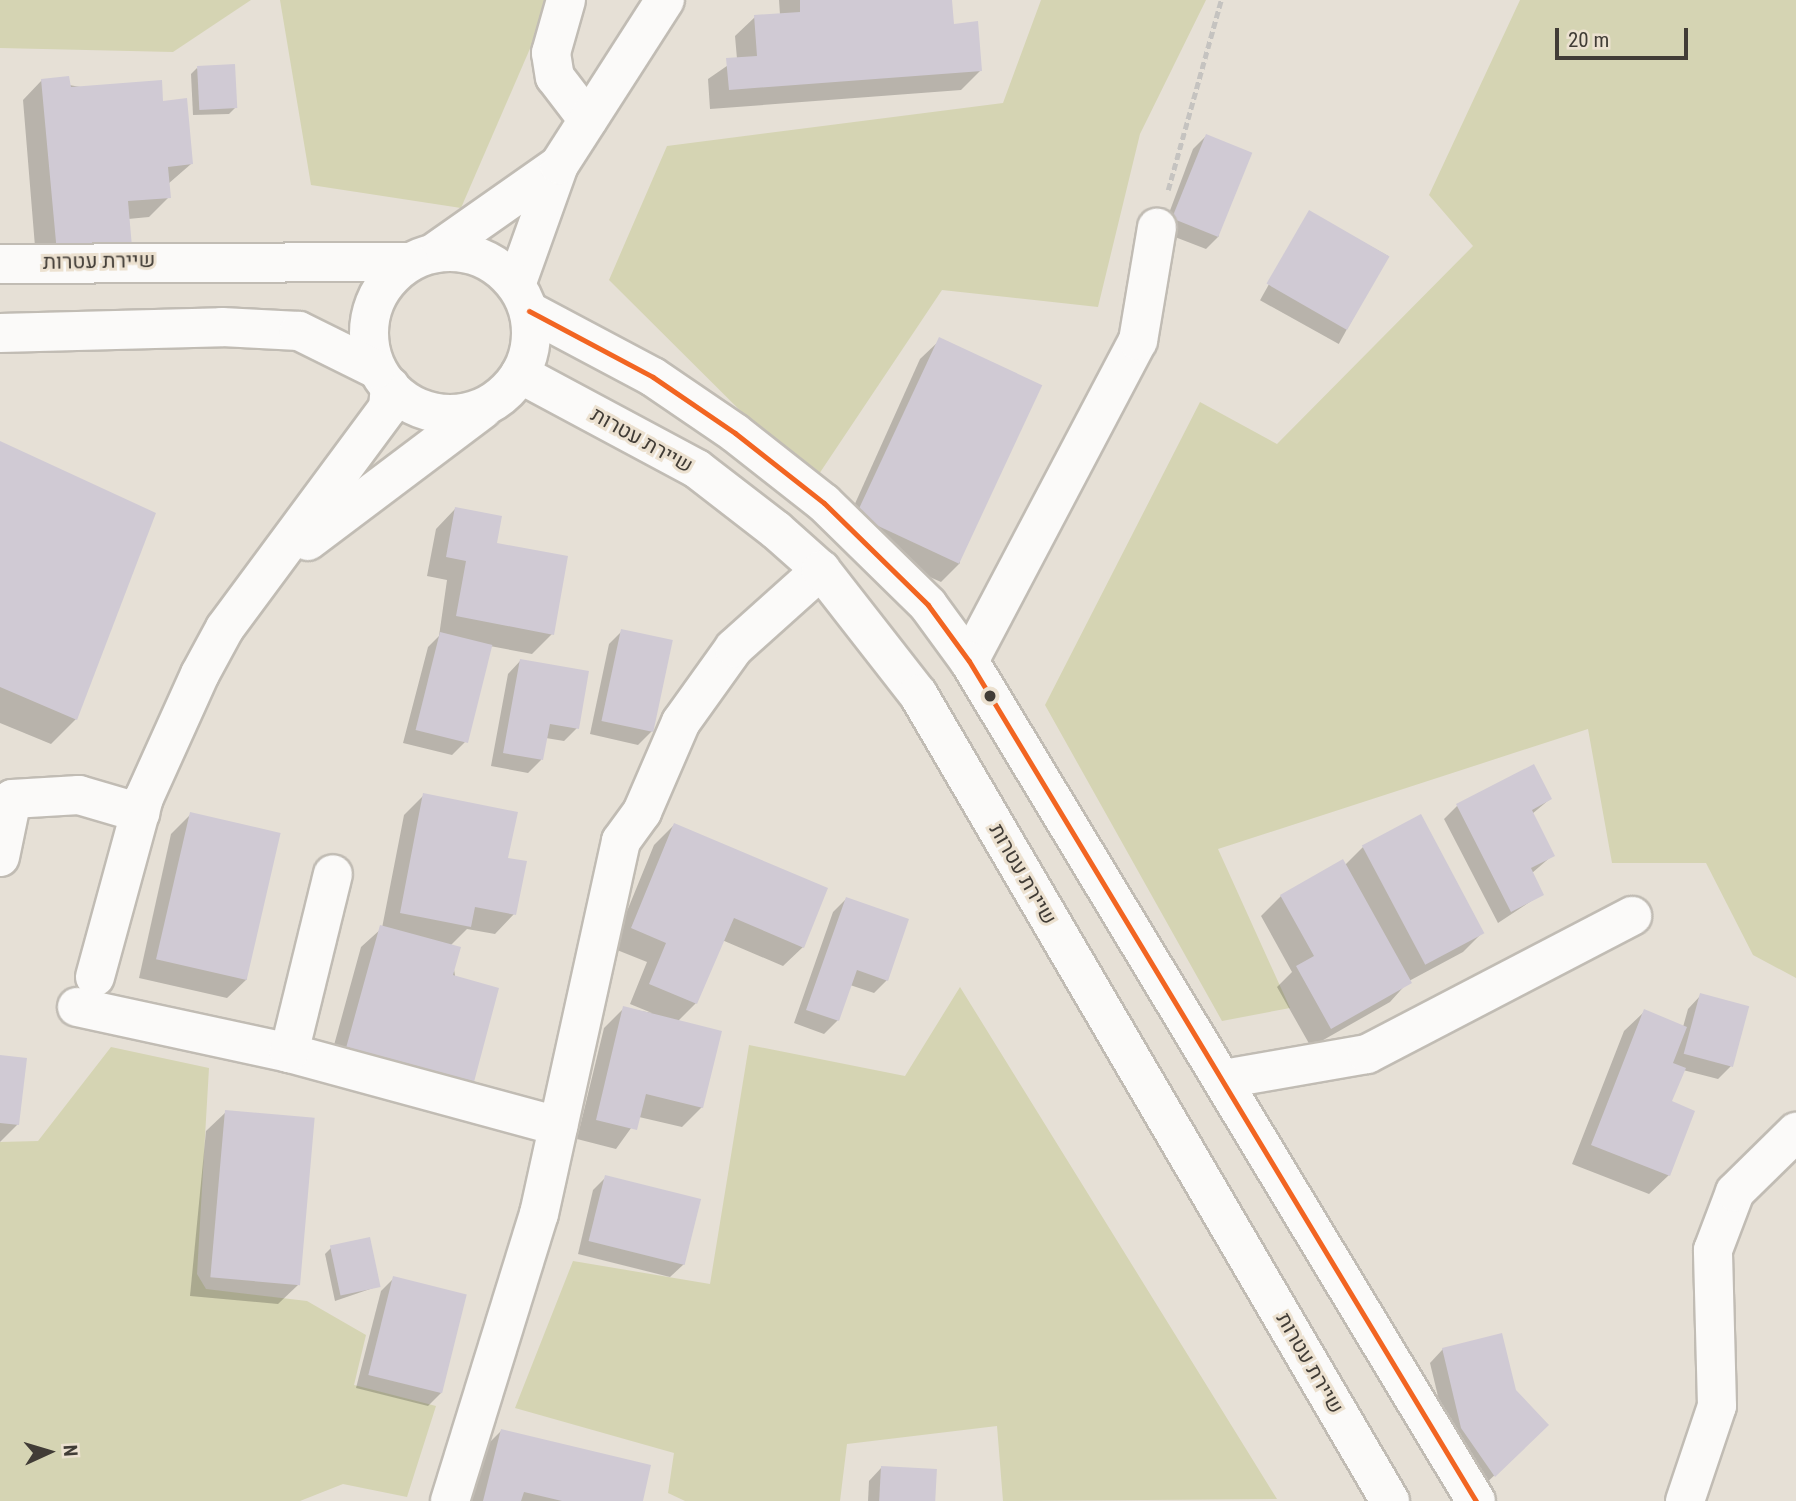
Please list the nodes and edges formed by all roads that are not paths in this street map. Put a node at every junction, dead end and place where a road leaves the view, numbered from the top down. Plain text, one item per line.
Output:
1 (566, 0) edge
2 (666, 0) edge
3 (588, 120) junction
4 (559, 165) junction
5 (1157, 228) road end
6 (422, 257) junction
7 (0, 264) edge
8 (523, 298) junction
9 (0, 333) edge
10 (520, 374) junction
11 (383, 377) junction
12 (483, 409) junction
13 (821, 570) junction
14 (265, 574) junction
15 (969, 661) junction
16 (140, 813) junction
17 (0, 857) edge
18 (332, 874) dead end
19 (1632, 916) dead end
20 (289, 1053) junction
21 (1224, 1079) junction
22 (558, 1126) junction
23 (1796, 1132) edge
24 (450, 1501) edge
25 (1390, 1501) edge
26 (1476, 1501) edge
27 (1685, 1501) edge

1 - 3 street
2 - 3 street
3 - 4 street
4 - 6 street
4 - 8 street
5 - 15 street
6 - 7 street, שיירת עטרות
6 - 8 street
6 - 11 street
8 - 10 street
8 - 15 street
9 - 11 street
10 - 12 street
10 - 13 street, שיירת עטרות
11 - 12 street
11 - 14 street
12 - 14 street
13 - 22 street
13 - 25 street, שיירת עטרות
14 - 16 street
15 - 21 street
16 - 17 street
16 - 20 street
18 - 20 street
19 - 21 street
20 - 22 street
21 - 26 street
22 - 24 street
23 - 27 street

